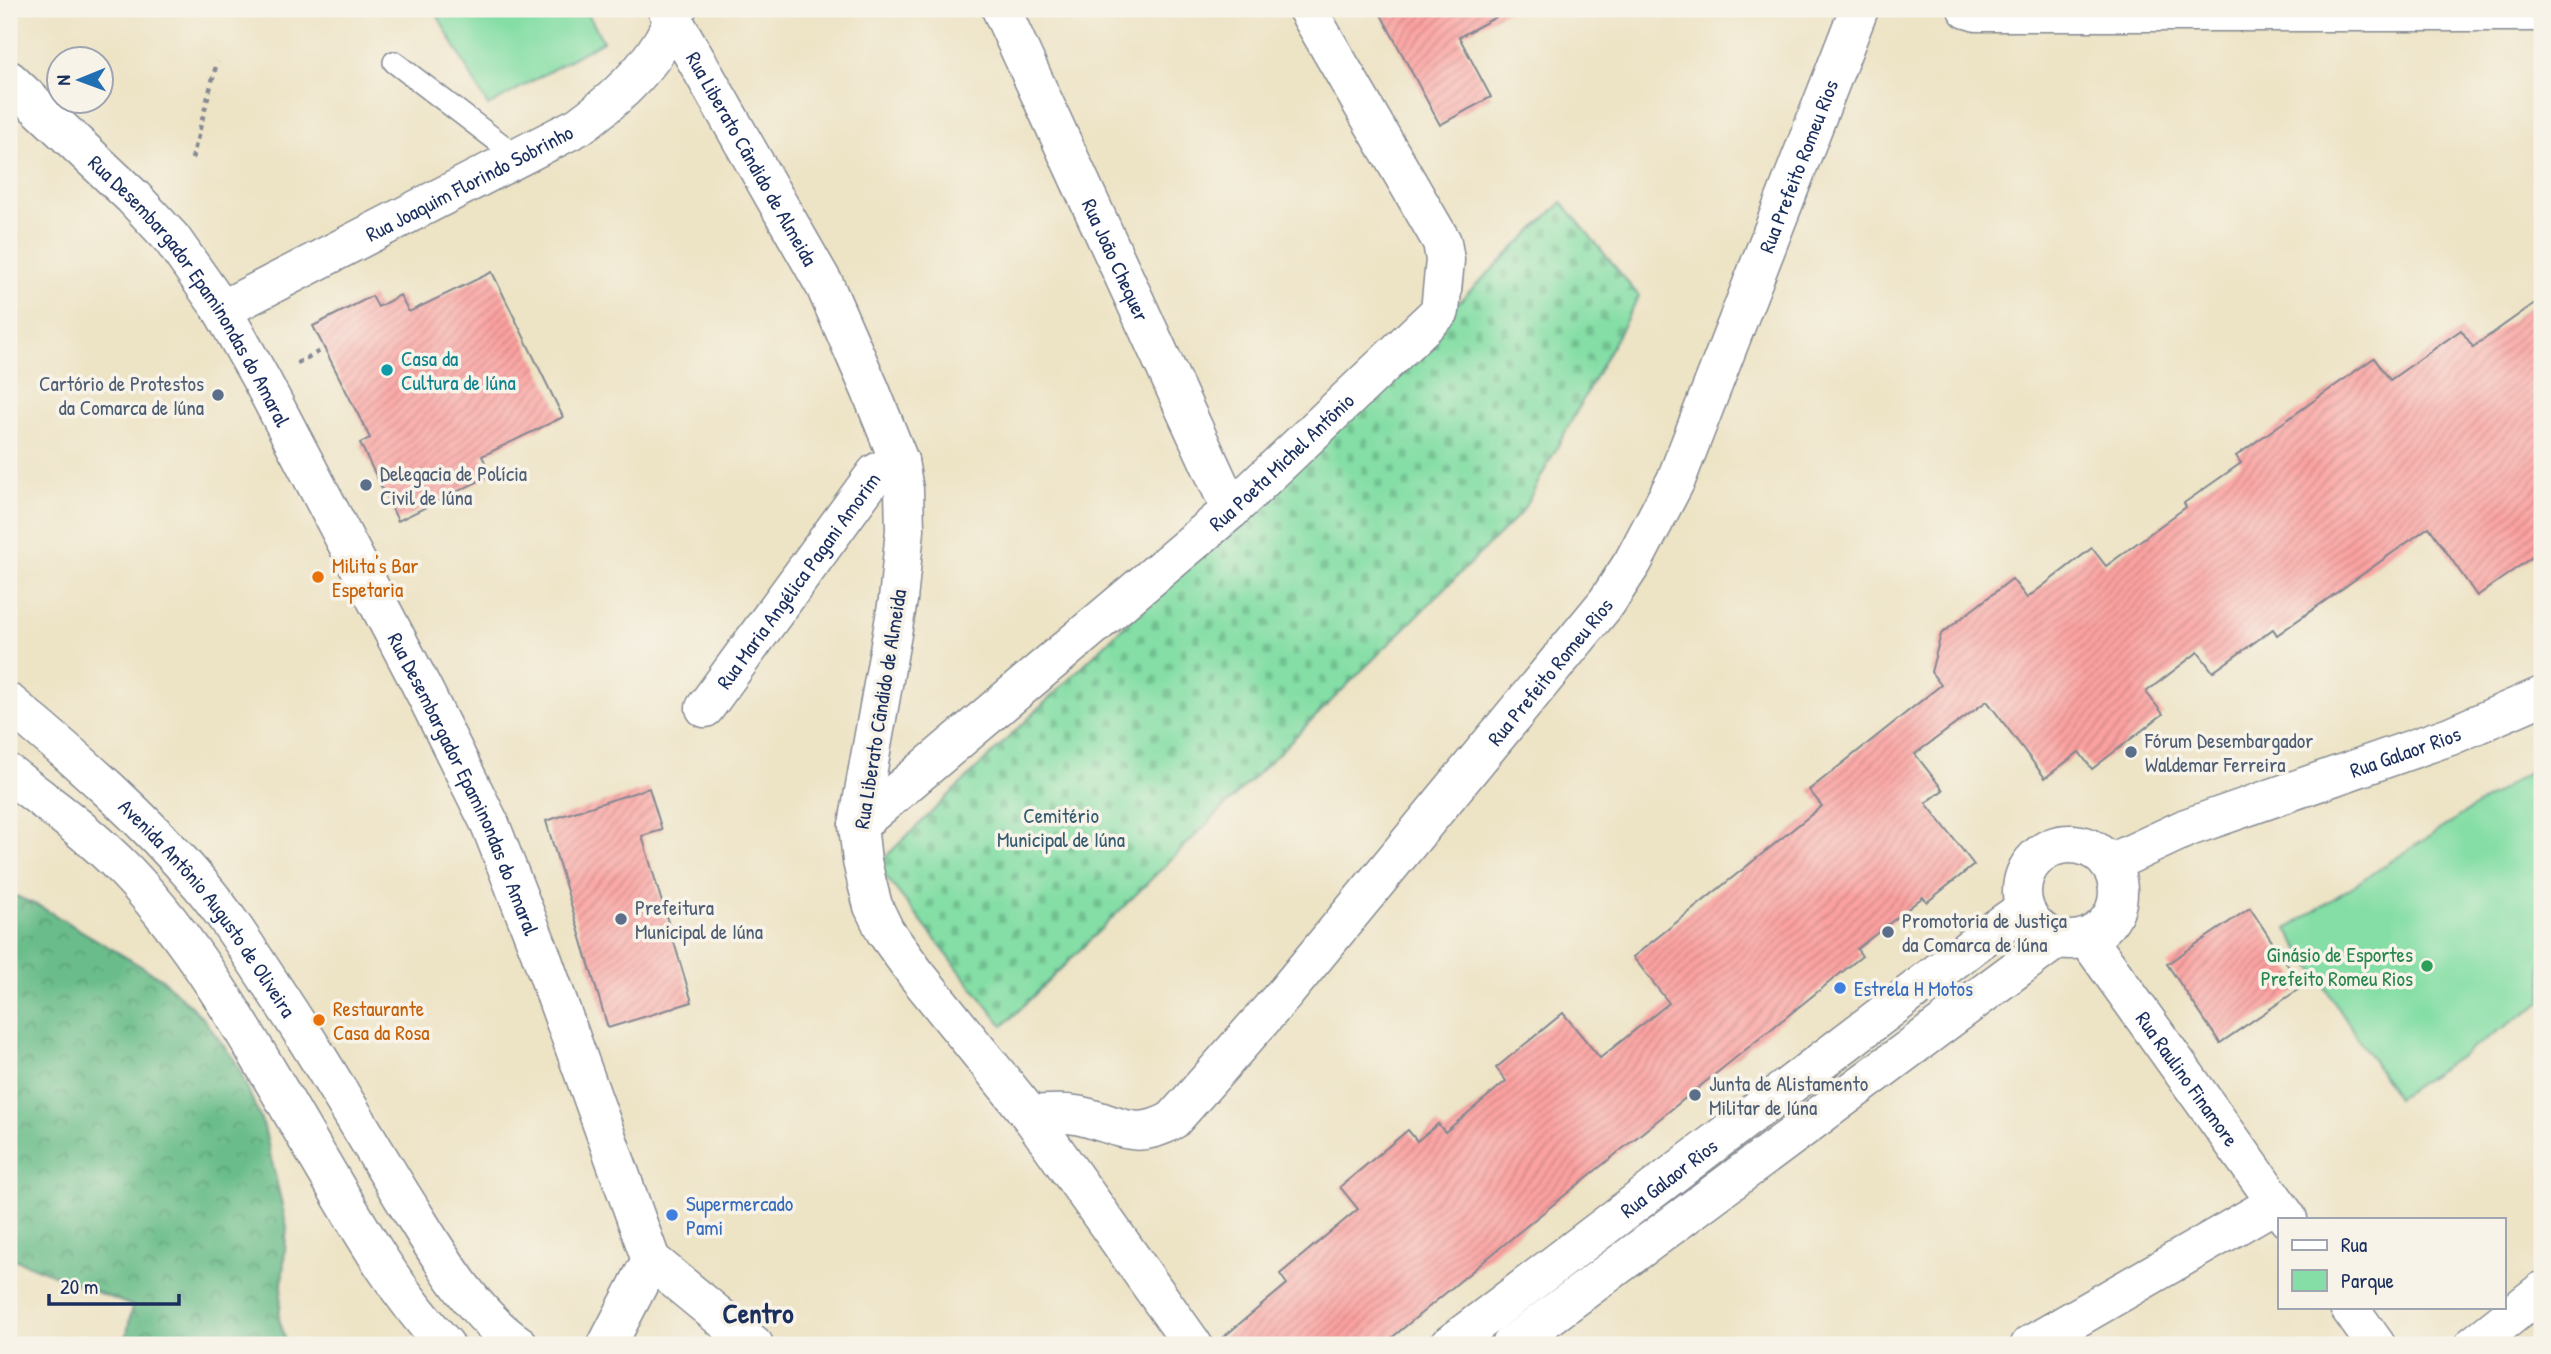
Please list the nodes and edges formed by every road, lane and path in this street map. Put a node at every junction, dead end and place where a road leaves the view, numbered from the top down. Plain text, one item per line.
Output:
1 (1001, 9) edge
2 (1307, 9) edge
3 (1859, 9) edge
4 (1967, 9) edge
5 (2542, 12) edge
6 (672, 13) edge
7 (217, 62) dead end
8 (394, 62) dead end
9 (9, 80) edge
10 (518, 157) junction
11 (192, 159) dead end
12 (222, 310) junction
13 (324, 349) dead end
14 (298, 362) dead end
15 (899, 461) junction
16 (1231, 510) junction
17 (2542, 696) edge
18 (9, 703) edge
19 (705, 708) dead end
20 (9, 774) edge
21 (858, 825) junction
22 (2109, 864) junction
23 (2024, 909) junction
24 (2072, 939) junction
25 (1030, 1115) junction
26 (2282, 1211) edge
27 (651, 1260) junction
28 (2542, 1291) edge
29 (2350, 1308) edge
30 (445, 1345) edge
31 (519, 1345) edge
32 (607, 1345) edge
33 (754, 1345) edge
34 (1193, 1345) edge
35 (1449, 1345) edge
36 (1511, 1345) edge
37 (2030, 1345) edge
38 (2376, 1345) edge
39 (2474, 1345) edge

1 - 16 street, Rua João Chequer
2 - 16 street, Rua Poeta Michel Antônio
3 - 25 street, Rua Prefeito Romeu Rios
4 - 5 street
6 - 10 street, Rua Joaquim Florindo Sobrinho
6 - 15 street, Rua Liberato Cândido de Almeida
7 - 11 path
8 - 10 lane
9 - 12 street, Rua Desembargador Epaminondas do Amaral
10 - 12 street, Rua Joaquim Florindo Sobrinho
12 - 27 street, Rua Desembargador Epaminondas do Amaral
13 - 14 path
15 - 19 street, Rua Maria Angélica Pagani Amorim
15 - 21 street, Rua Liberato Cândido de Almeida
16 - 21 street, Rua Poeta Michel Antônio
17 - 22 street, Rua Galaor Rios
18 - 31 street, Avenida Antônio Augusto de Oliveira
20 - 30 street, Avenida Antônio Augusto de Oliveira
21 - 25 street, Rua Liberato Cândido de Almeida
22 - 23 street
22 - 24 street, Rua Galaor Rios
23 - 24 street
23 - 35 street, Rua Galaor Rios
24 - 26 street, Rua Raulino Finamore
24 - 36 street, Rua Galaor Rios
25 - 34 street, Rua Liberato Cândido de Almeida
26 - 37 street
27 - 32 street
27 - 33 street
28 - 39 street
29 - 38 street

